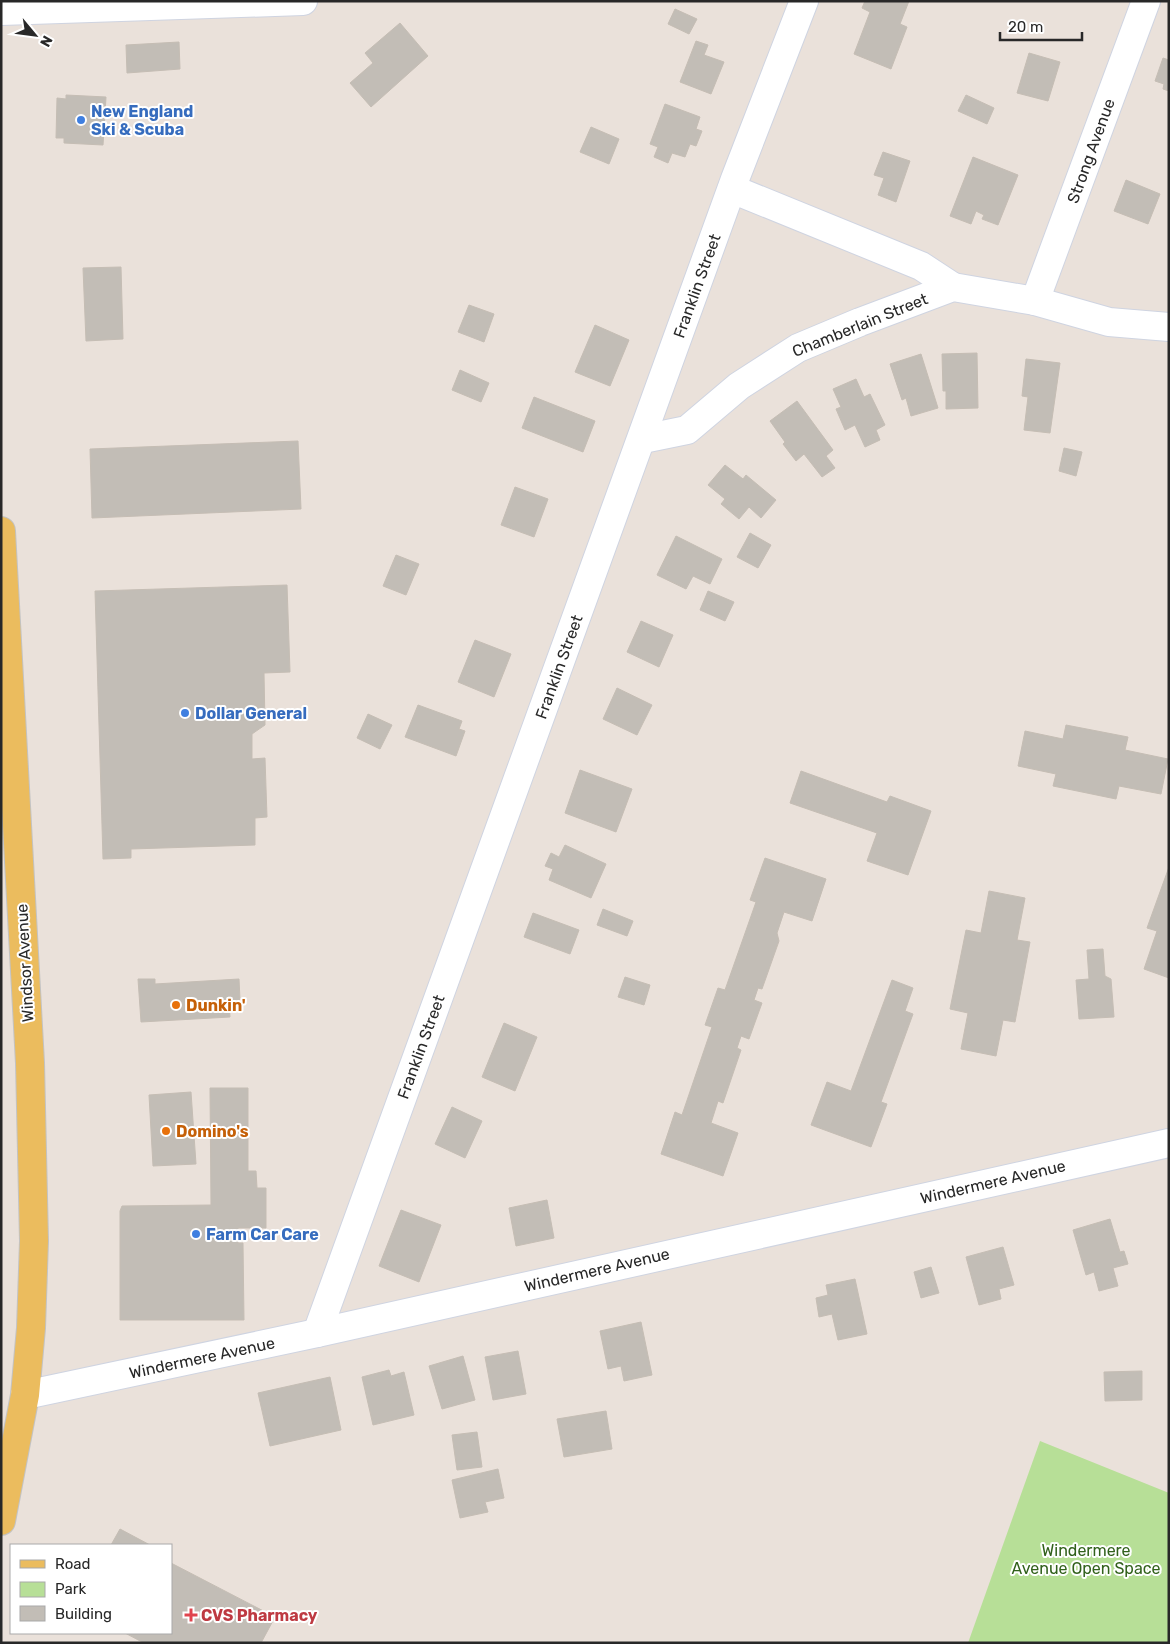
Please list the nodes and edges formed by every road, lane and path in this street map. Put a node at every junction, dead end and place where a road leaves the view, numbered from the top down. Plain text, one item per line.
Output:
1 (303, 1) edge
2 (804, 1) edge
3 (1146, 1) edge
4 (1, 11) edge
5 (732, 189) junction
6 (953, 288) junction
7 (1035, 301) junction
8 (1169, 327) edge
9 (643, 439) junction
10 (1, 531) edge
11 (4, 636) edge
12 (1169, 1143) edge
13 (317, 1333) junction
14 (25, 1395) junction
15 (1, 1521) edge

1 - 4 street
2 - 5 street, Franklin Street
3 - 7 street, Strong Avenue
5 - 6 street, Chamberlain Street
5 - 9 street, Franklin Street
6 - 7 street, Chamberlain Street
6 - 9 street, Chamberlain Street
7 - 8 street, Chamberlain Street
9 - 13 street, Franklin Street
10 - 11 main road, Windsor Avenue
11 - 14 main road, Windsor Avenue
12 - 13 street, Windermere Avenue
13 - 14 street, Windermere Avenue
14 - 15 main road, Windsor Avenue

